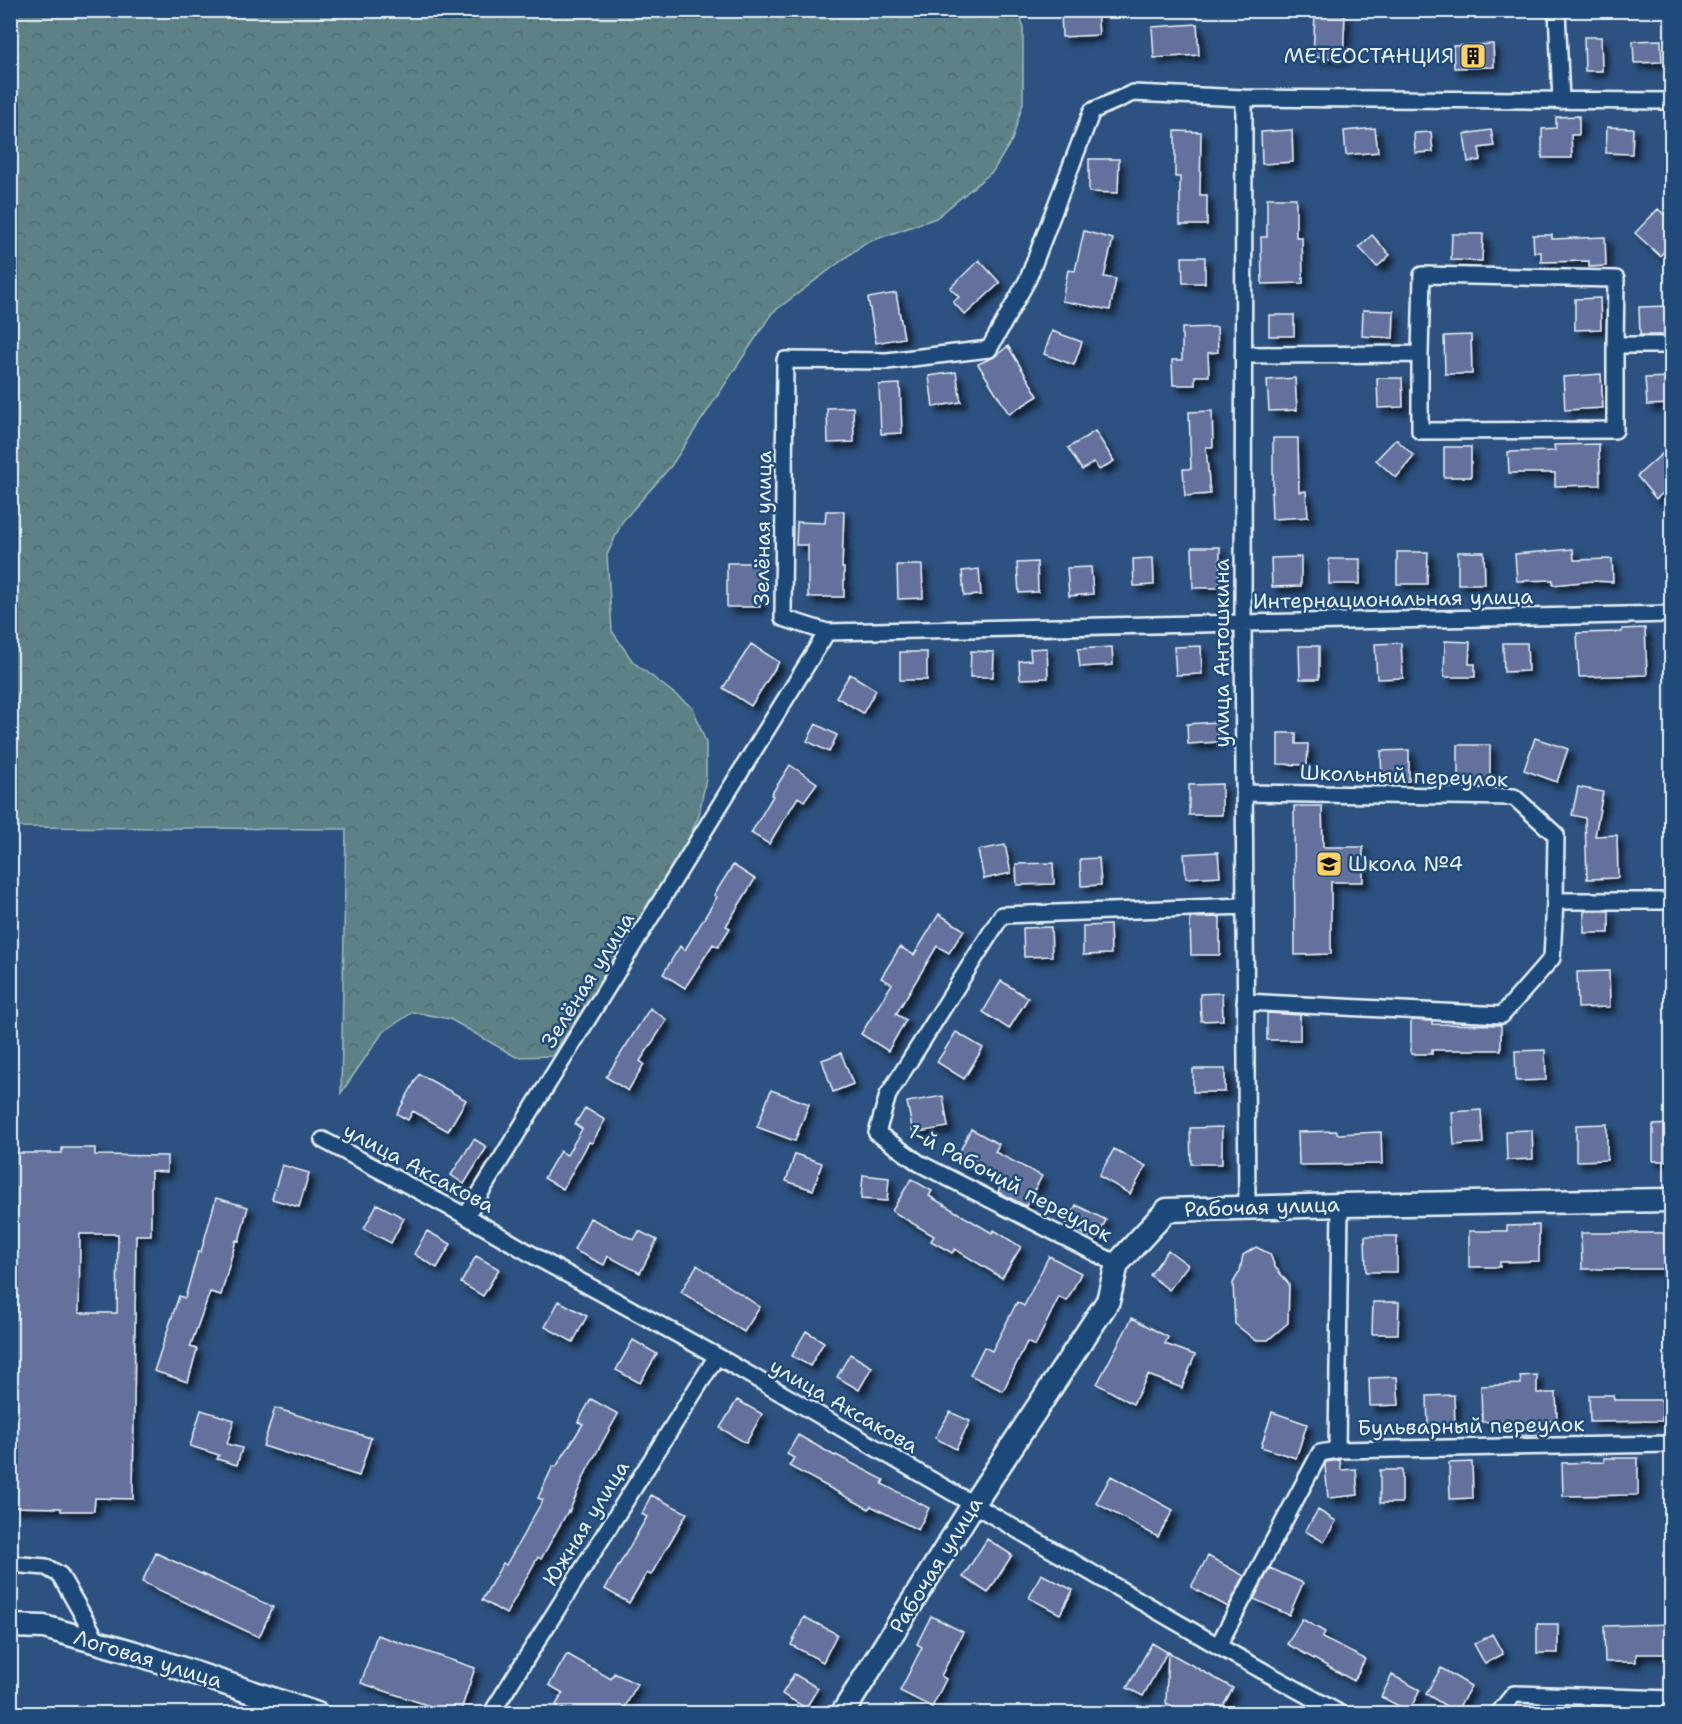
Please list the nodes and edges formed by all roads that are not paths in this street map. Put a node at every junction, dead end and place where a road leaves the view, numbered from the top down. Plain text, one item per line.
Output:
1 (1557, 10) edge
2 (1244, 98) junction
3 (1561, 101) junction
4 (1671, 101) edge
5 (1615, 345) junction
6 (1671, 345) edge
7 (1420, 354) junction
8 (1243, 355) junction
9 (1671, 614) edge
10 (1243, 623) junction
11 (827, 632) junction
12 (1244, 793) junction
13 (1555, 901) junction
14 (1671, 901) edge
15 (1245, 906) junction
16 (1245, 1002) junction
17 (322, 1140) dead end
18 (1671, 1200) edge
19 (1340, 1205) junction
20 (1247, 1208) junction
21 (466, 1216) junction
22 (1117, 1264) junction
23 (717, 1356) junction
24 (1671, 1443) edge
25 (1337, 1450) junction
26 (973, 1505) junction
27 (10, 1564) edge
28 (10, 1626) edge
29 (98, 1642) junction
30 (1218, 1646) junction
31 (1671, 1700) edge
32 (317, 1713) edge
33 (491, 1713) edge
34 (842, 1713) edge
35 (1341, 1713) edge
36 (1498, 1713) edge

1 - 3 street
2 - 3 street
2 - 8 street, улица Антошкина
2 - 11 street, Зелёная улица
3 - 4 street
5 - 6 street
5 - 7 street
5 - 7 street
7 - 8 street
8 - 10 street, улица Антошкина
9 - 10 street, Интернациональная улица
10 - 11 street, Интернациональная улица
10 - 12 street, улица Антошкина
11 - 21 street, Зелёная улица
12 - 13 street, Школьный переулок
12 - 15 street, улица Антошкина
13 - 14 street
13 - 16 street, Школьный переулок
15 - 16 street, улица Антошкина
15 - 22 street, 1-й Рабочий переулок
16 - 20 street, улица Антошкина
17 - 21 street, улица Аксакова
18 - 19 street, Рабочая улица
19 - 20 street, Рабочая улица
19 - 25 street, Бульварный переулок
20 - 22 street, Рабочая улица
21 - 23 street, улица Аксакова
22 - 26 street, Рабочая улица
23 - 26 street, улица Аксакова
23 - 33 street, Южная улица
24 - 25 street, Бульварный переулок
25 - 30 street
26 - 30 street, улица Аксакова
26 - 34 street, Рабочая улица
27 - 29 street
28 - 29 street, Логовая улица
29 - 32 street, Логовая улица
30 - 35 street, улица Аксакова
31 - 36 street

